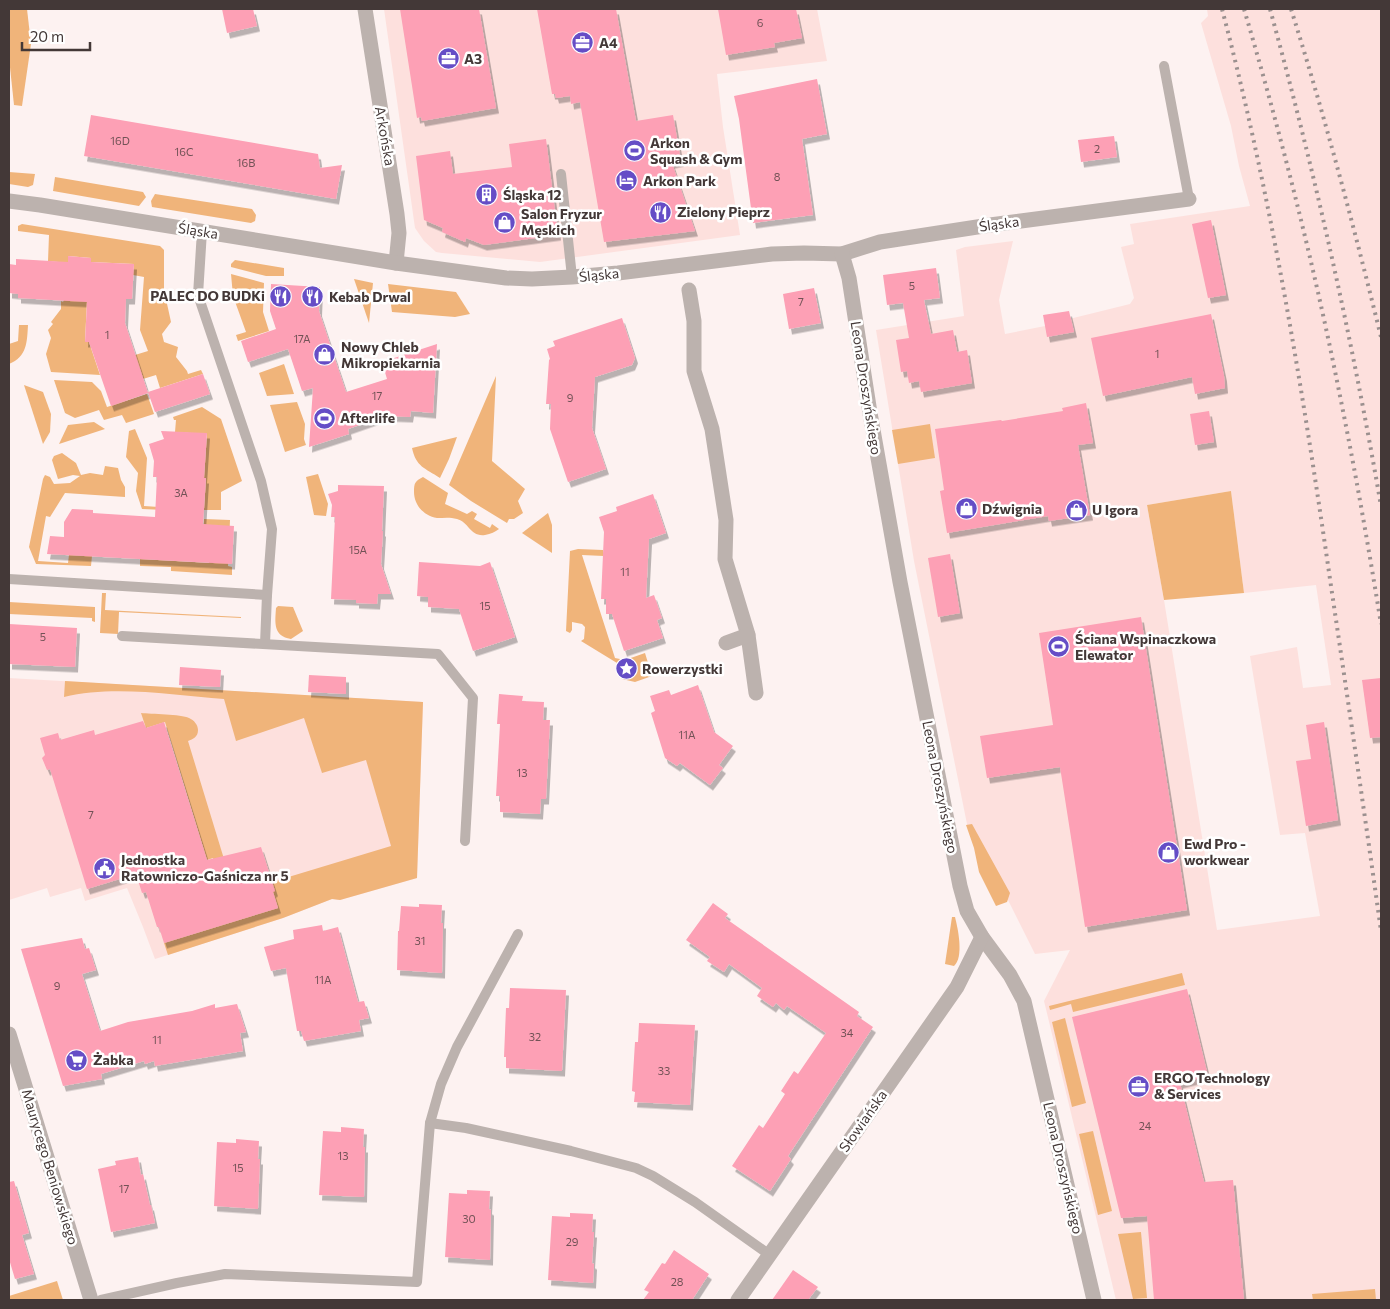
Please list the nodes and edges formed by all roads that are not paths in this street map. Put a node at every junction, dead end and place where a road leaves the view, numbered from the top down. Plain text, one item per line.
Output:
1 (365, 9) edge
2 (1164, 66) dead end
3 (561, 174) dead end
4 (1189, 199) joint
5 (9, 201) edge
6 (202, 231) junction
7 (842, 254) junction
8 (396, 263) junction
9 (572, 277) junction
10 (689, 290) dead end
11 (9, 579) edge
12 (267, 595) junction
13 (748, 635) junction
14 (122, 636) dead end
15 (726, 643) dead end
16 (265, 644) junction
17 (756, 693) dead end
18 (465, 841) dead end
19 (518, 934) dead end
20 (982, 938) junction
21 (9, 1034) edge
22 (430, 1123) junction
23 (770, 1255) junction
24 (91, 1300) edge
25 (101, 1300) edge
26 (738, 1300) edge
27 (1094, 1300) edge

1 - 8 street, Arkońska
2 - 4 lane
3 - 9 lane
4 - 7 street, Śląska
5 - 6 street, Śląska
6 - 8 street, Śląska
6 - 12 lane
7 - 9 street, Śląska
7 - 20 street, Leona Droszyńskiego
8 - 9 street, Śląska
10 - 13 street
11 - 12 lane
12 - 16 lane
13 - 15 street
13 - 17 street
14 - 16 lane
16 - 18 lane
19 - 22 lane
20 - 23 street, Słowiańska
20 - 27 street, Leona Droszyńskiego
21 - 24 street, Maurycego Beniowskiego
22 - 23 lane
22 - 25 lane
23 - 26 street, Słowiańska

